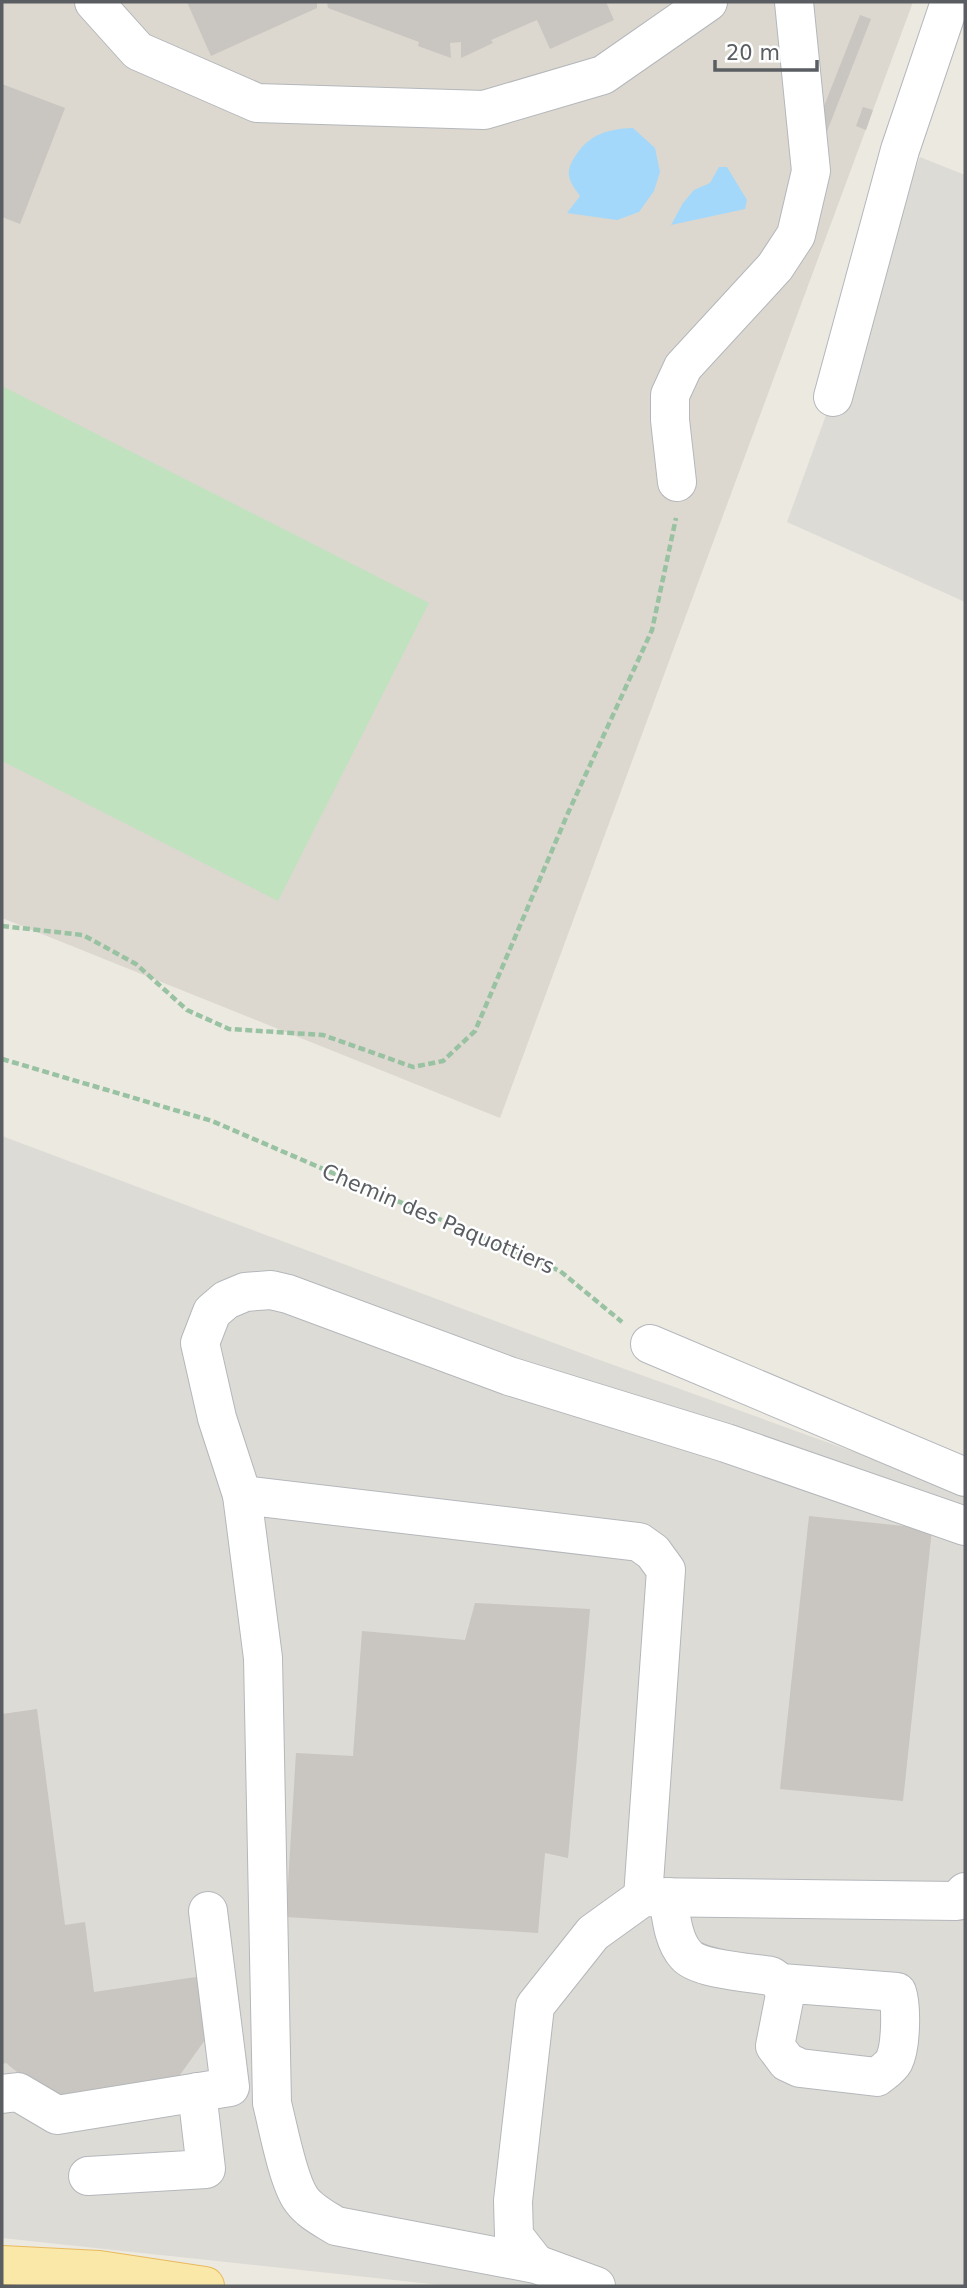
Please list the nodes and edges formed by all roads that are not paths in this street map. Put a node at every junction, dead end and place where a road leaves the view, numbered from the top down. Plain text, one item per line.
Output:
1 (94, 2) edge
2 (708, 2) edge
3 (794, 2) edge
4 (948, 2) edge
5 (833, 397) dead end
6 (677, 482) road end
7 (650, 1344) road end
8 (965, 1477) edge
9 (242, 1494) junction
10 (965, 1526) edge
11 (965, 1892) edge
12 (656, 1897) junction
13 (208, 1911) dead end
14 (781, 1983) dead end
15 (197, 2092) junction
16 (2, 2094) edge
17 (88, 2176) dead end
18 (536, 2264) junction
19 (2, 2265) edge
20 (205, 2286) edge
21 (596, 2286) edge

1 - 2 street
3 - 6 street
4 - 5 street
7 - 8 street
9 - 10 street
9 - 12 street
9 - 18 street
11 - 12 street
12 - 14 street
12 - 18 street
13 - 15 street
15 - 16 street
15 - 17 street
18 - 21 street
19 - 20 main road

